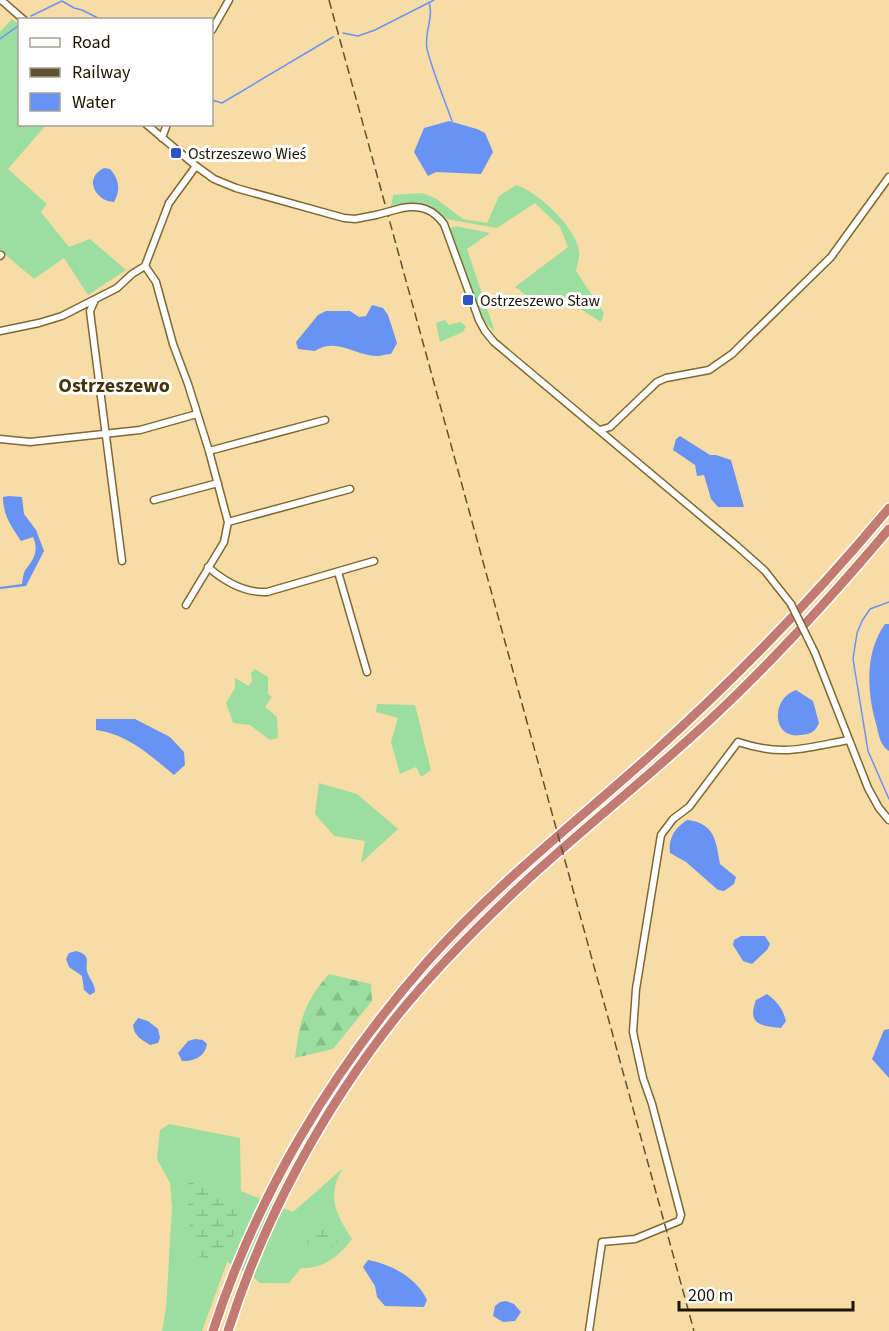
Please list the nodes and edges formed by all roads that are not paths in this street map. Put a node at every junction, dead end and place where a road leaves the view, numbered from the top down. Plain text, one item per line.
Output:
1 (1, 0) edge
2 (229, 0) edge
3 (22, 18) edge
4 (213, 28) edge
5 (148, 126) edge
6 (166, 126) edge
7 (162, 138) junction
8 (196, 166) junction
9 (889, 177) edge
10 (145, 266) junction
11 (95, 300) junction
12 (0, 331) edge
13 (197, 414) junction
14 (325, 420) dead end
15 (600, 430) junction
16 (107, 432) junction
17 (0, 440) edge
18 (209, 451) junction
19 (218, 483) junction
20 (350, 489) dead end
21 (154, 500) dead end
22 (889, 508) edge
23 (228, 522) junction
24 (889, 529) edge
25 (122, 561) dead end
26 (374, 561) dead end
27 (208, 567) junction
28 (338, 572) junction
29 (186, 605) dead end
30 (367, 672) dead end
31 (849, 740) junction
32 (889, 820) edge
33 (213, 1331) edge
34 (228, 1331) edge
35 (589, 1331) edge

1 - 3 street
2 - 4 street
5 - 7 street
6 - 7 street
7 - 8 street
8 - 10 street
8 - 15 street, bridge
9 - 15 street
10 - 11 street
10 - 13 street
11 - 12 street
11 - 16 street
13 - 16 street
13 - 18 street
14 - 18 street
15 - 31 street, bridge
16 - 17 street
16 - 25 street
18 - 19 street
19 - 21 street
19 - 23 street
20 - 23 street
22 - 33 highway
23 - 27 street
24 - 34 highway
26 - 28 street
27 - 28 street
27 - 29 street
28 - 30 street
31 - 32 street
31 - 35 street

